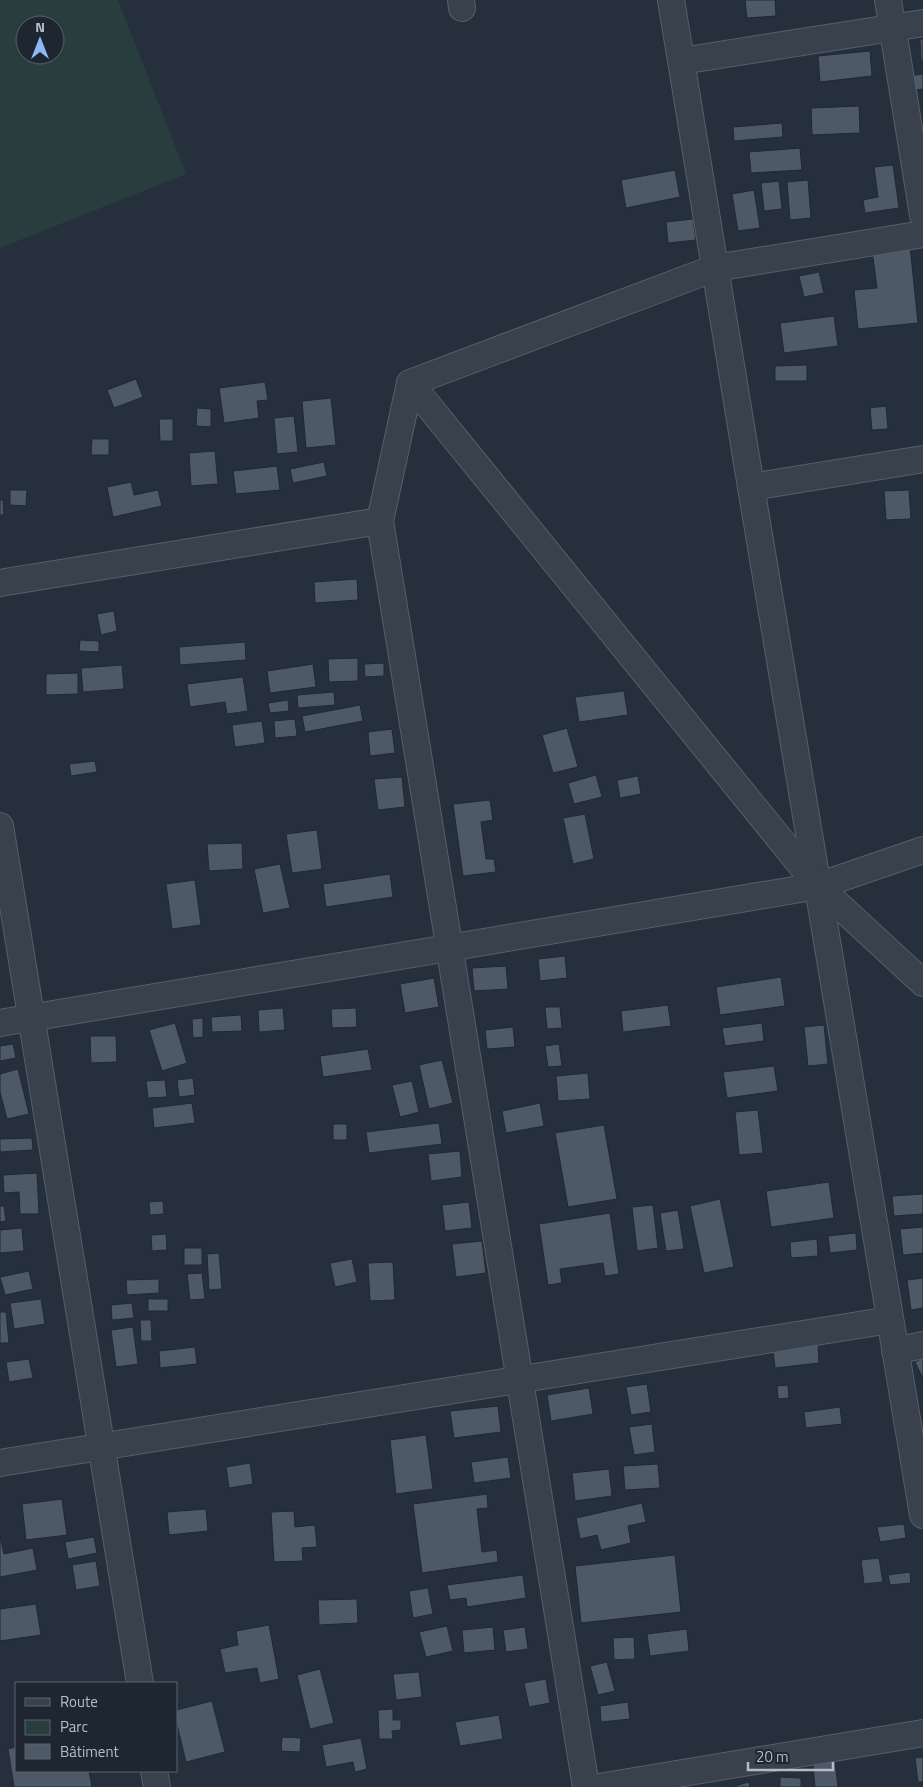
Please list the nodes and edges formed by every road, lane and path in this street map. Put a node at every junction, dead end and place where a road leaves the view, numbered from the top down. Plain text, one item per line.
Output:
1 (671, 0) edge
2 (888, 0) edge
3 (923, 23) edge
4 (893, 28) junction
5 (681, 62) junction
6 (923, 215) edge
7 (923, 234) edge
8 (715, 268) junction
9 (410, 383) junction
10 (923, 459) edge
11 (751, 487) junction
12 (380, 521) junction
13 (0, 583) edge
14 (0, 826) edge
15 (923, 850) edge
16 (818, 886) junction
17 (449, 948) junction
18 (923, 983) edge
19 (31, 1018) junction
20 (0, 1023) edge
21 (890, 1320) junction
22 (923, 1345) edge
23 (895, 1351) junction
24 (520, 1379) junction
25 (102, 1447) junction
26 (0, 1463) edge
27 (923, 1515) edge
28 (140, 1682) edge
29 (923, 1733) edge
30 (154, 1772) edge
31 (157, 1787) edge
32 (586, 1787) edge
33 (599, 1787) edge

1 - 5 street
2 - 4 street
3 - 4 street
4 - 5 street
4 - 6 street
5 - 8 street
7 - 8 street
8 - 9 street
8 - 11 street
9 - 12 street
9 - 16 street
10 - 11 street
11 - 16 street
12 - 13 street
12 - 17 street
14 - 19 street
15 - 16 street
16 - 17 street
16 - 18 street
16 - 21 street
17 - 19 street
17 - 24 street
19 - 20 street
19 - 25 street
21 - 23 street
21 - 24 street
22 - 23 street
23 - 27 street
24 - 25 street
24 - 32 street
25 - 26 street
25 - 28 street
29 - 33 street
30 - 31 street

